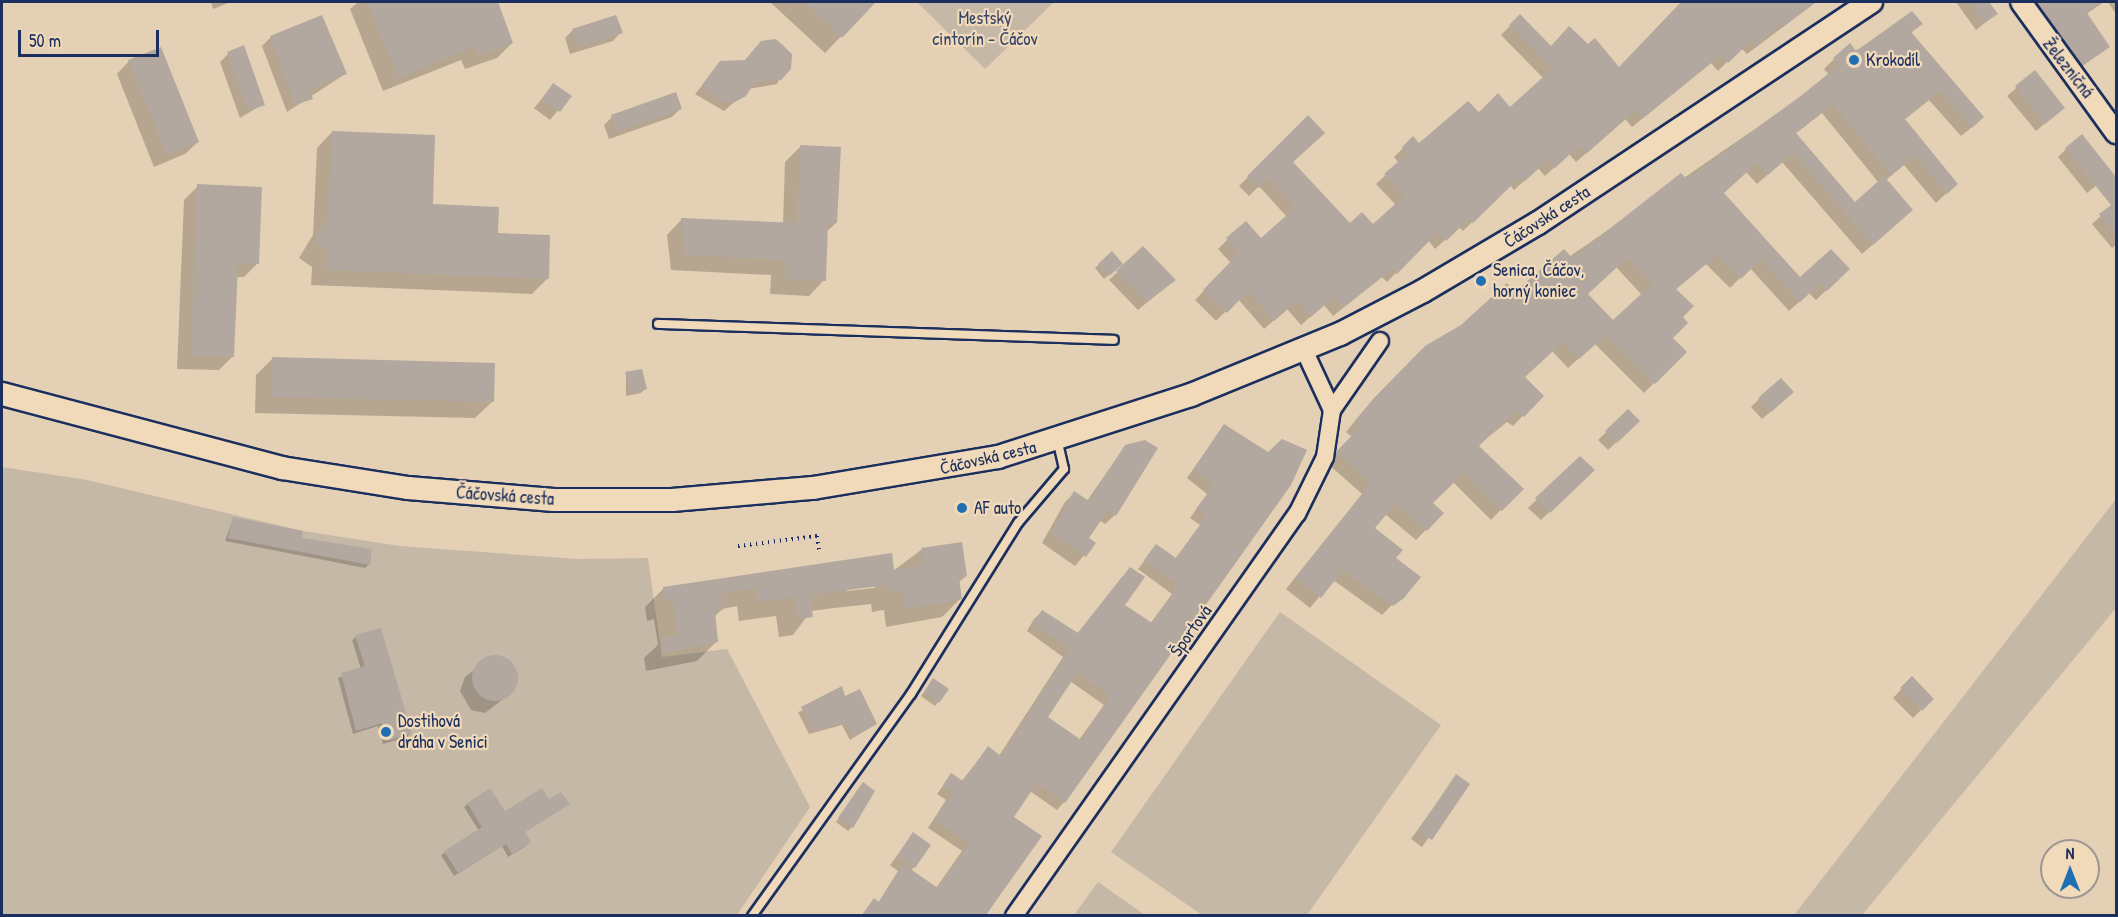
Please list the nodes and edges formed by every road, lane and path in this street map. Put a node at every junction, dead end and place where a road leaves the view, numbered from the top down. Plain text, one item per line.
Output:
1 (1871, 2) edge
2 (2021, 2) edge
3 (2116, 133) edge
4 (658, 324) dead end
5 (1114, 340) dead end
6 (1380, 341) dead end
7 (1305, 350) junction
8 (2, 394) edge
9 (1332, 410) junction
10 (1058, 442) junction
11 (738, 546) dead end
12 (820, 554) dead end
13 (752, 915) edge
14 (1014, 915) edge

1 - 7 main road, Čáčovská cesta
2 - 3 street, Železničná
4 - 5 lane
6 - 9 street
7 - 9 street
7 - 10 main road, Čáčovská cesta
8 - 10 main road, Čáčovská cesta
9 - 14 street, Športová
10 - 13 lane
11 - 12 path

